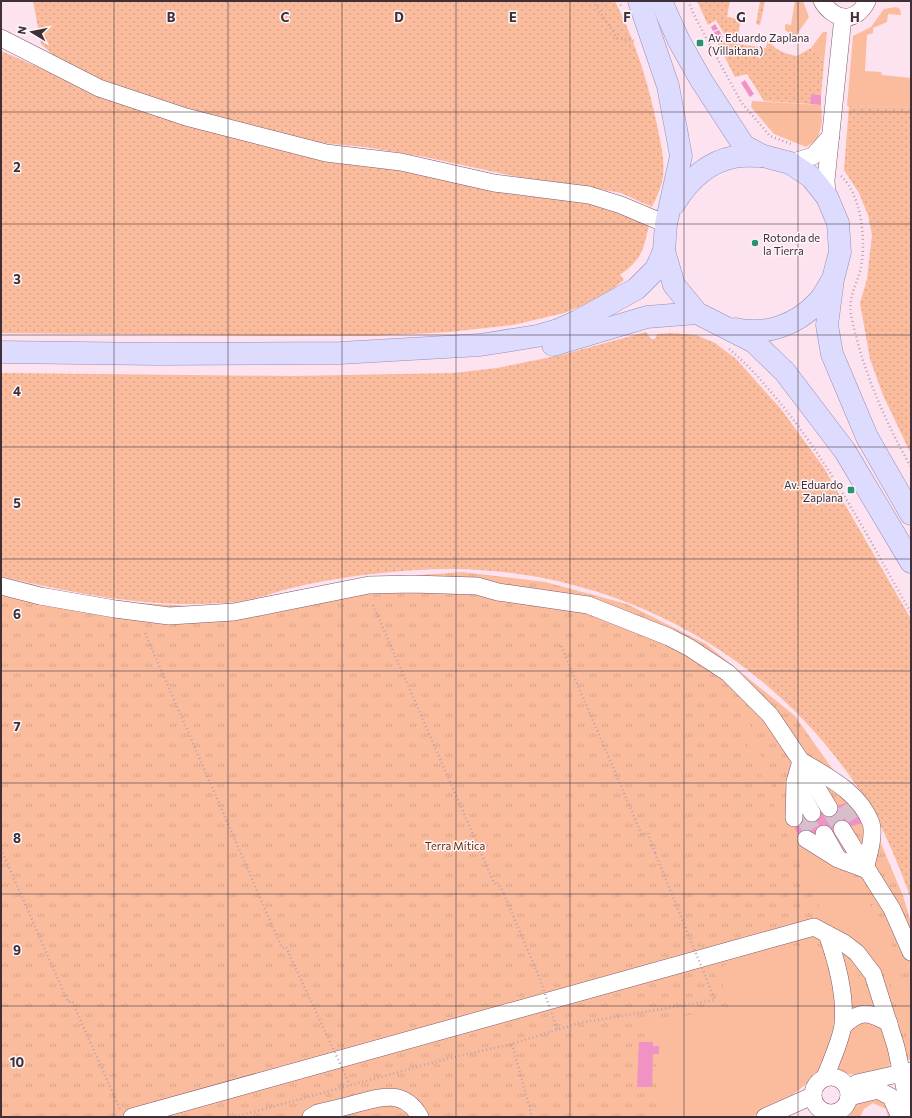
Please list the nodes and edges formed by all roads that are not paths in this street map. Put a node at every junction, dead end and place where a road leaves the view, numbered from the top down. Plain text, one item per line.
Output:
1 (661, 1) edge
2 (822, 1) edge
3 (867, 1) edge
4 (632, 7) edge
5 (843, 17) junction
6 (1, 38) edge
7 (831, 136) junction
8 (763, 156) junction
9 (790, 163) junction
10 (828, 197) junction
11 (668, 217) junction
12 (664, 251) junction
13 (833, 279) junction
14 (697, 313) junction
15 (722, 336) junction
16 (1, 352) edge
17 (1, 366) edge
18 (911, 514) edge
19 (911, 562) edge
20 (1, 586) edge
21 (816, 770) junction
22 (798, 771) junction
23 (832, 780) junction
24 (821, 811) junction
25 (832, 834) junction
26 (859, 859) junction
27 (821, 931) junction
28 (911, 952) edge
29 (889, 1023) junction
30 (843, 1026) junction
31 (907, 1072) edge
32 (825, 1077) junction
33 (812, 1096) junction
34 (367, 1101) junction
35 (846, 1102) edge
36 (126, 1114) edge
37 (311, 1117) edge
38 (354, 1117) edge
39 (420, 1117) edge
40 (765, 1117) edge
41 (900, 1117) edge
42 (911, 1117) edge

1 - 8 main road
2 - 5 lane
3 - 5 lane
4 - 11 main road
5 - 7 lane
6 - 11 lane
7 - 9 lane
7 - 10 lane
8 - 9 main road
8 - 11 main road
9 - 10 main road
10 - 13 main road
11 - 12 main road
12 - 14 main road
12 - 16 main road
13 - 15 main road
13 - 18 main road
14 - 15 main road
14 - 17 main road
15 - 19 main road
20 - 22 lane
21 - 22 lane
21 - 23 lane
21 - 24 lane
22 - 24 lane
22 - 24 lane
23 - 24 lane
23 - 26 lane
25 - 26 lane
25 - 26 lane
25 - 26 lane
26 - 28 lane
27 - 29 lane
27 - 30 lane
27 - 36 lane
29 - 30 lane
29 - 31 lane
30 - 32 lane
31 - 35 lane
31 - 42 lane
32 - 33 lane
32 - 35 lane
33 - 35 lane
33 - 40 lane
34 - 37 lane
34 - 38 lane
34 - 39 lane
35 - 41 lane

